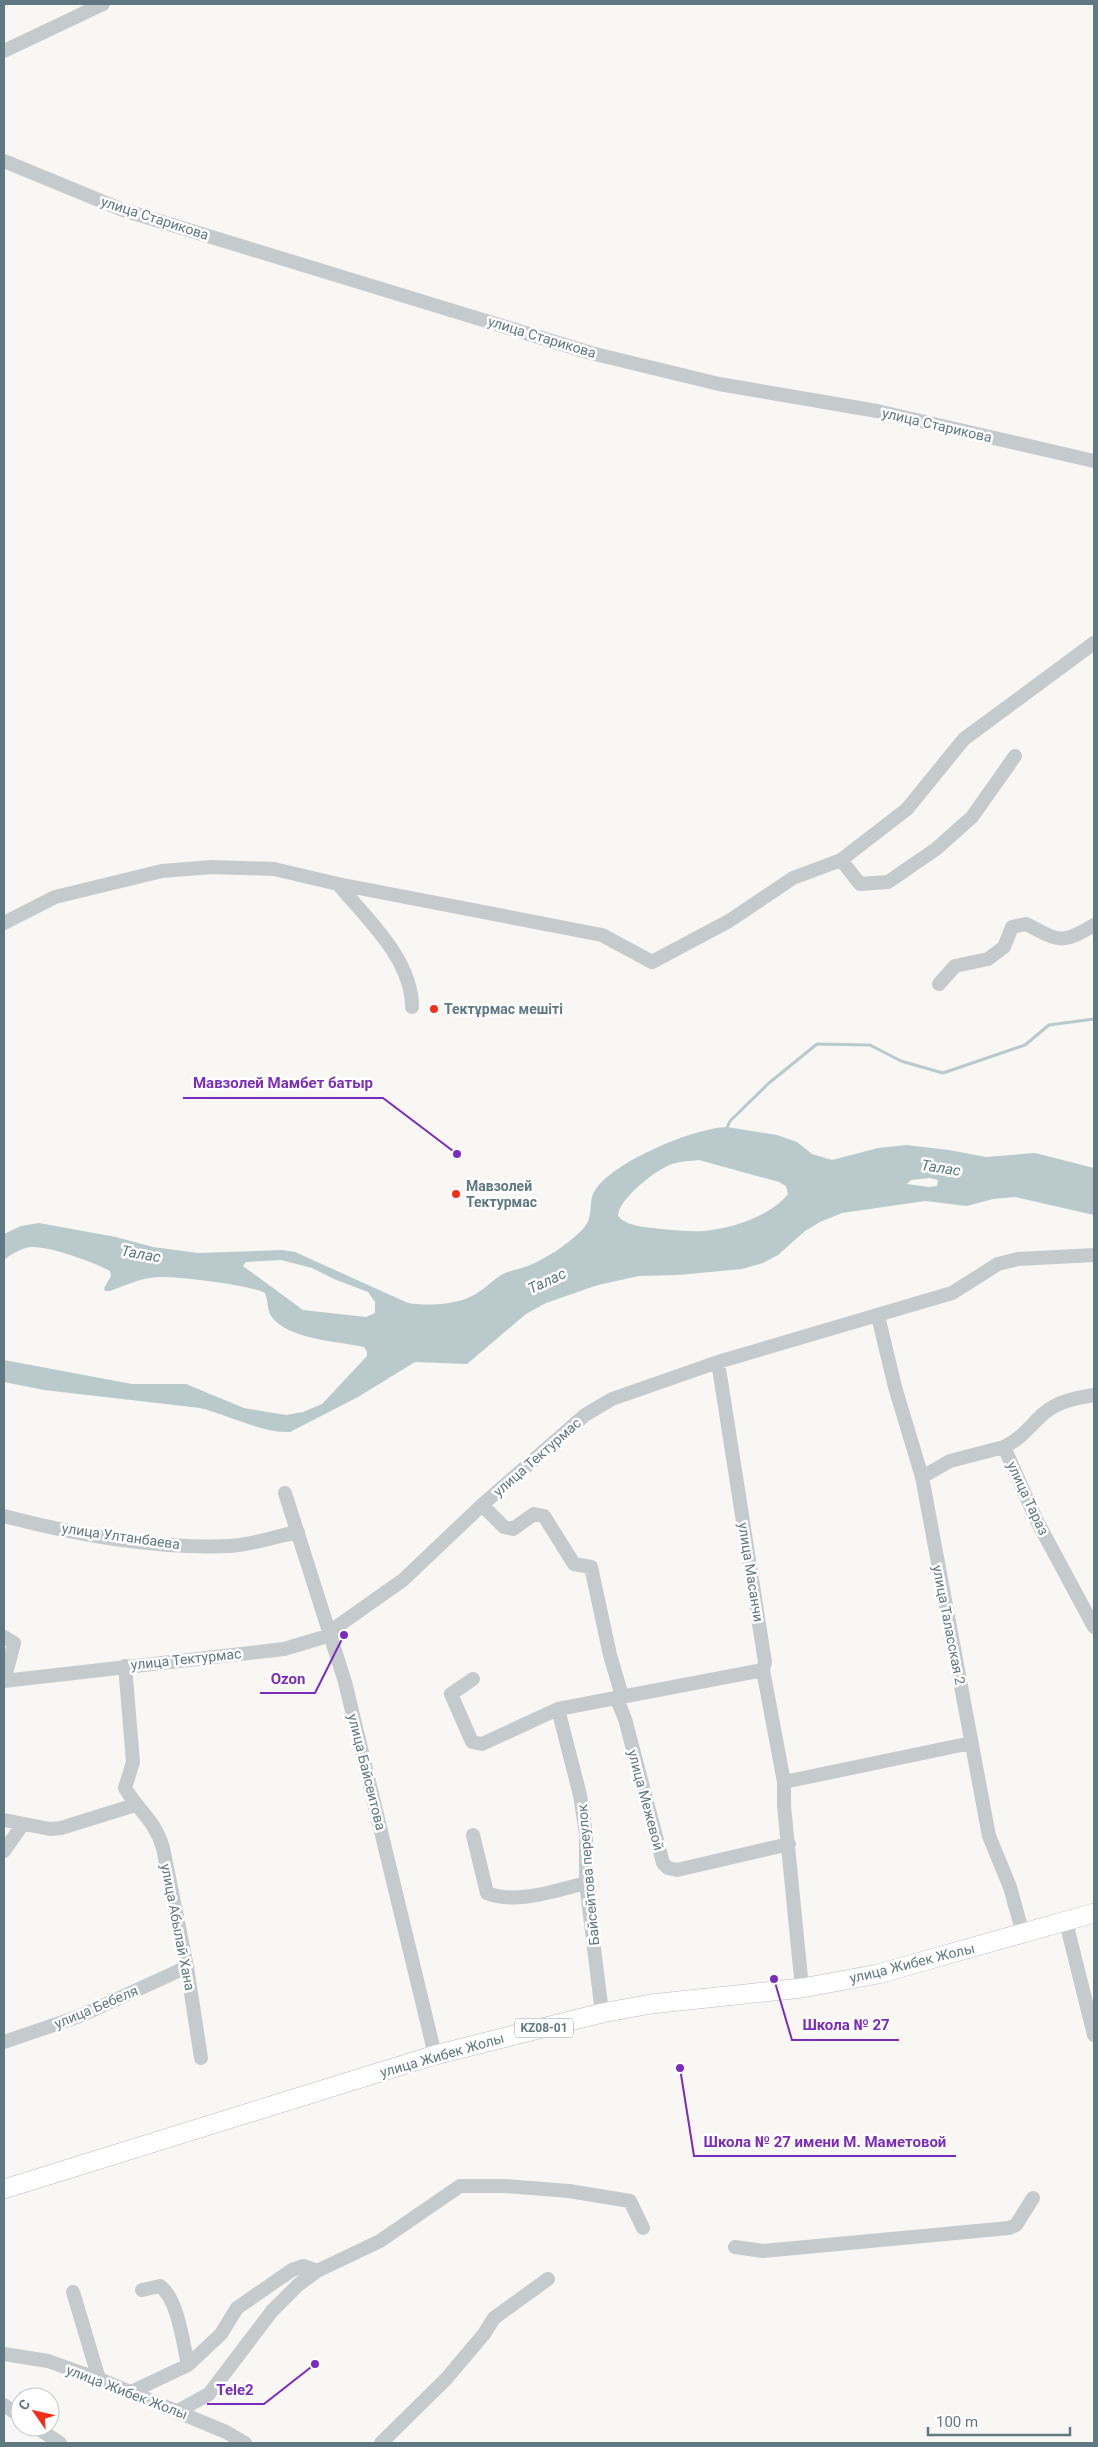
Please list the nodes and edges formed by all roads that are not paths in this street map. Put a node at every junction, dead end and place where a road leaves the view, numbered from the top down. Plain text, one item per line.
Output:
1 (102, 4) edge
2 (4, 51) edge
3 (4, 161) edge
4 (1094, 461) edge
5 (1094, 643) edge
6 (1015, 756) dead end
7 (840, 860) junction
8 (338, 884) junction
9 (4, 923) edge
10 (1094, 925) edge
11 (938, 984) dead end
12 (412, 1007) dead end
13 (1094, 1255) edge
14 (878, 1316) junction
15 (718, 1362) junction
16 (1094, 1395) edge
17 (1004, 1447) junction
18 (922, 1477) junction
19 (285, 1493) dead end
20 (482, 1505) junction
21 (4, 1516) edge
22 (298, 1532) junction
23 (1094, 1626) edge
24 (331, 1635) junction
25 (4, 1637) edge
26 (125, 1666) junction
27 (763, 1670) junction
28 (473, 1679) dead end
29 (4, 1680) edge
30 (619, 1697) junction
31 (558, 1709) junction
32 (971, 1743) junction
33 (784, 1782) junction
34 (135, 1805) junction
35 (4, 1820) edge
36 (23, 1824) junction
37 (473, 1835) dead end
38 (789, 1844) junction
39 (4, 1851) edge
40 (586, 1884) junction
41 (1094, 1913) edge
42 (1066, 1922) junction
43 (1023, 1934) junction
44 (187, 1967) junction
45 (802, 1988) junction
46 (602, 2013) junction
47 (1094, 2035) edge
48 (4, 2042) edge
49 (436, 2055) junction
50 (200, 2058) dead end
51 (4, 2189) edge
52 (1033, 2198) dead end
53 (643, 2228) dead end
54 (735, 2247) dead end
55 (317, 2271) junction
56 (548, 2279) dead end
57 (142, 2290) dead end
58 (73, 2292) dead end
59 (4, 2354) edge
60 (188, 2365) junction
61 (99, 2380) junction
62 (131, 2392) junction
63 (178, 2411) junction
64 (245, 2443) edge
65 (381, 2443) edge

1 - 2 street
3 - 4 street, улица Старикова
5 - 7 street
6 - 7 street
7 - 8 street
8 - 9 street
8 - 12 street
10 - 11 street
13 - 14 street, улица Тектурмас
14 - 15 street, улица Тектурмас
14 - 18 street, улица Таласская 2
15 - 20 street, улица Тектурмас
15 - 27 street, улица Масанчи
16 - 17 street
17 - 18 street, улица Тараз
17 - 23 street, улица Тараз
18 - 32 street, улица Таласская 2
19 - 22 street, улица Байсеитова
20 - 24 street, улица Тектурмас
20 - 30 street
21 - 22 street, улица Ултанбаева
22 - 24 street, улица Байсеитова
24 - 26 street, улица Тектурмас
24 - 49 street, улица Байсеитова
25 - 29 street, улица Тектурмас
26 - 29 street, улица Тектурмас
26 - 34 street, улица Абылай Хана
27 - 30 street
27 - 33 street, улица Масанчи
28 - 31 street
30 - 31 street
30 - 38 street, улица Межевой
31 - 40 street, Байсейтова переулок
32 - 33 street
32 - 43 street, улица Таласская 2
33 - 38 street, улица Масанчи
34 - 36 street
34 - 44 street, улица Абылай Хана
35 - 36 street
36 - 39 street
37 - 40 street
38 - 45 street, улица Масанчи
40 - 46 street, Байсейтова переулок
41 - 42 main road, улица Жибек Жолы / KZ08-01
42 - 43 main road, улица Жибек Жолы / KZ08-01
42 - 47 street
43 - 45 main road, улица Жибек Жолы / KZ08-01
44 - 48 street, улица Бебеля
44 - 50 street, улица Абылай Хана
45 - 46 main road, улица Жибек Жолы / KZ08-01
46 - 49 main road, улица Жибек Жолы / KZ08-01
49 - 51 main road, улица Жибек Жолы / KZ08-01
52 - 54 street
53 - 55 street
55 - 60 street
55 - 63 street
56 - 65 street
57 - 60 street
58 - 61 street
59 - 61 street, улица Жибек Жолы
60 - 62 street
61 - 62 street, улица Жибек Жолы
62 - 63 street, улица Жибек Жолы
63 - 64 street, улица Жибек Жолы

